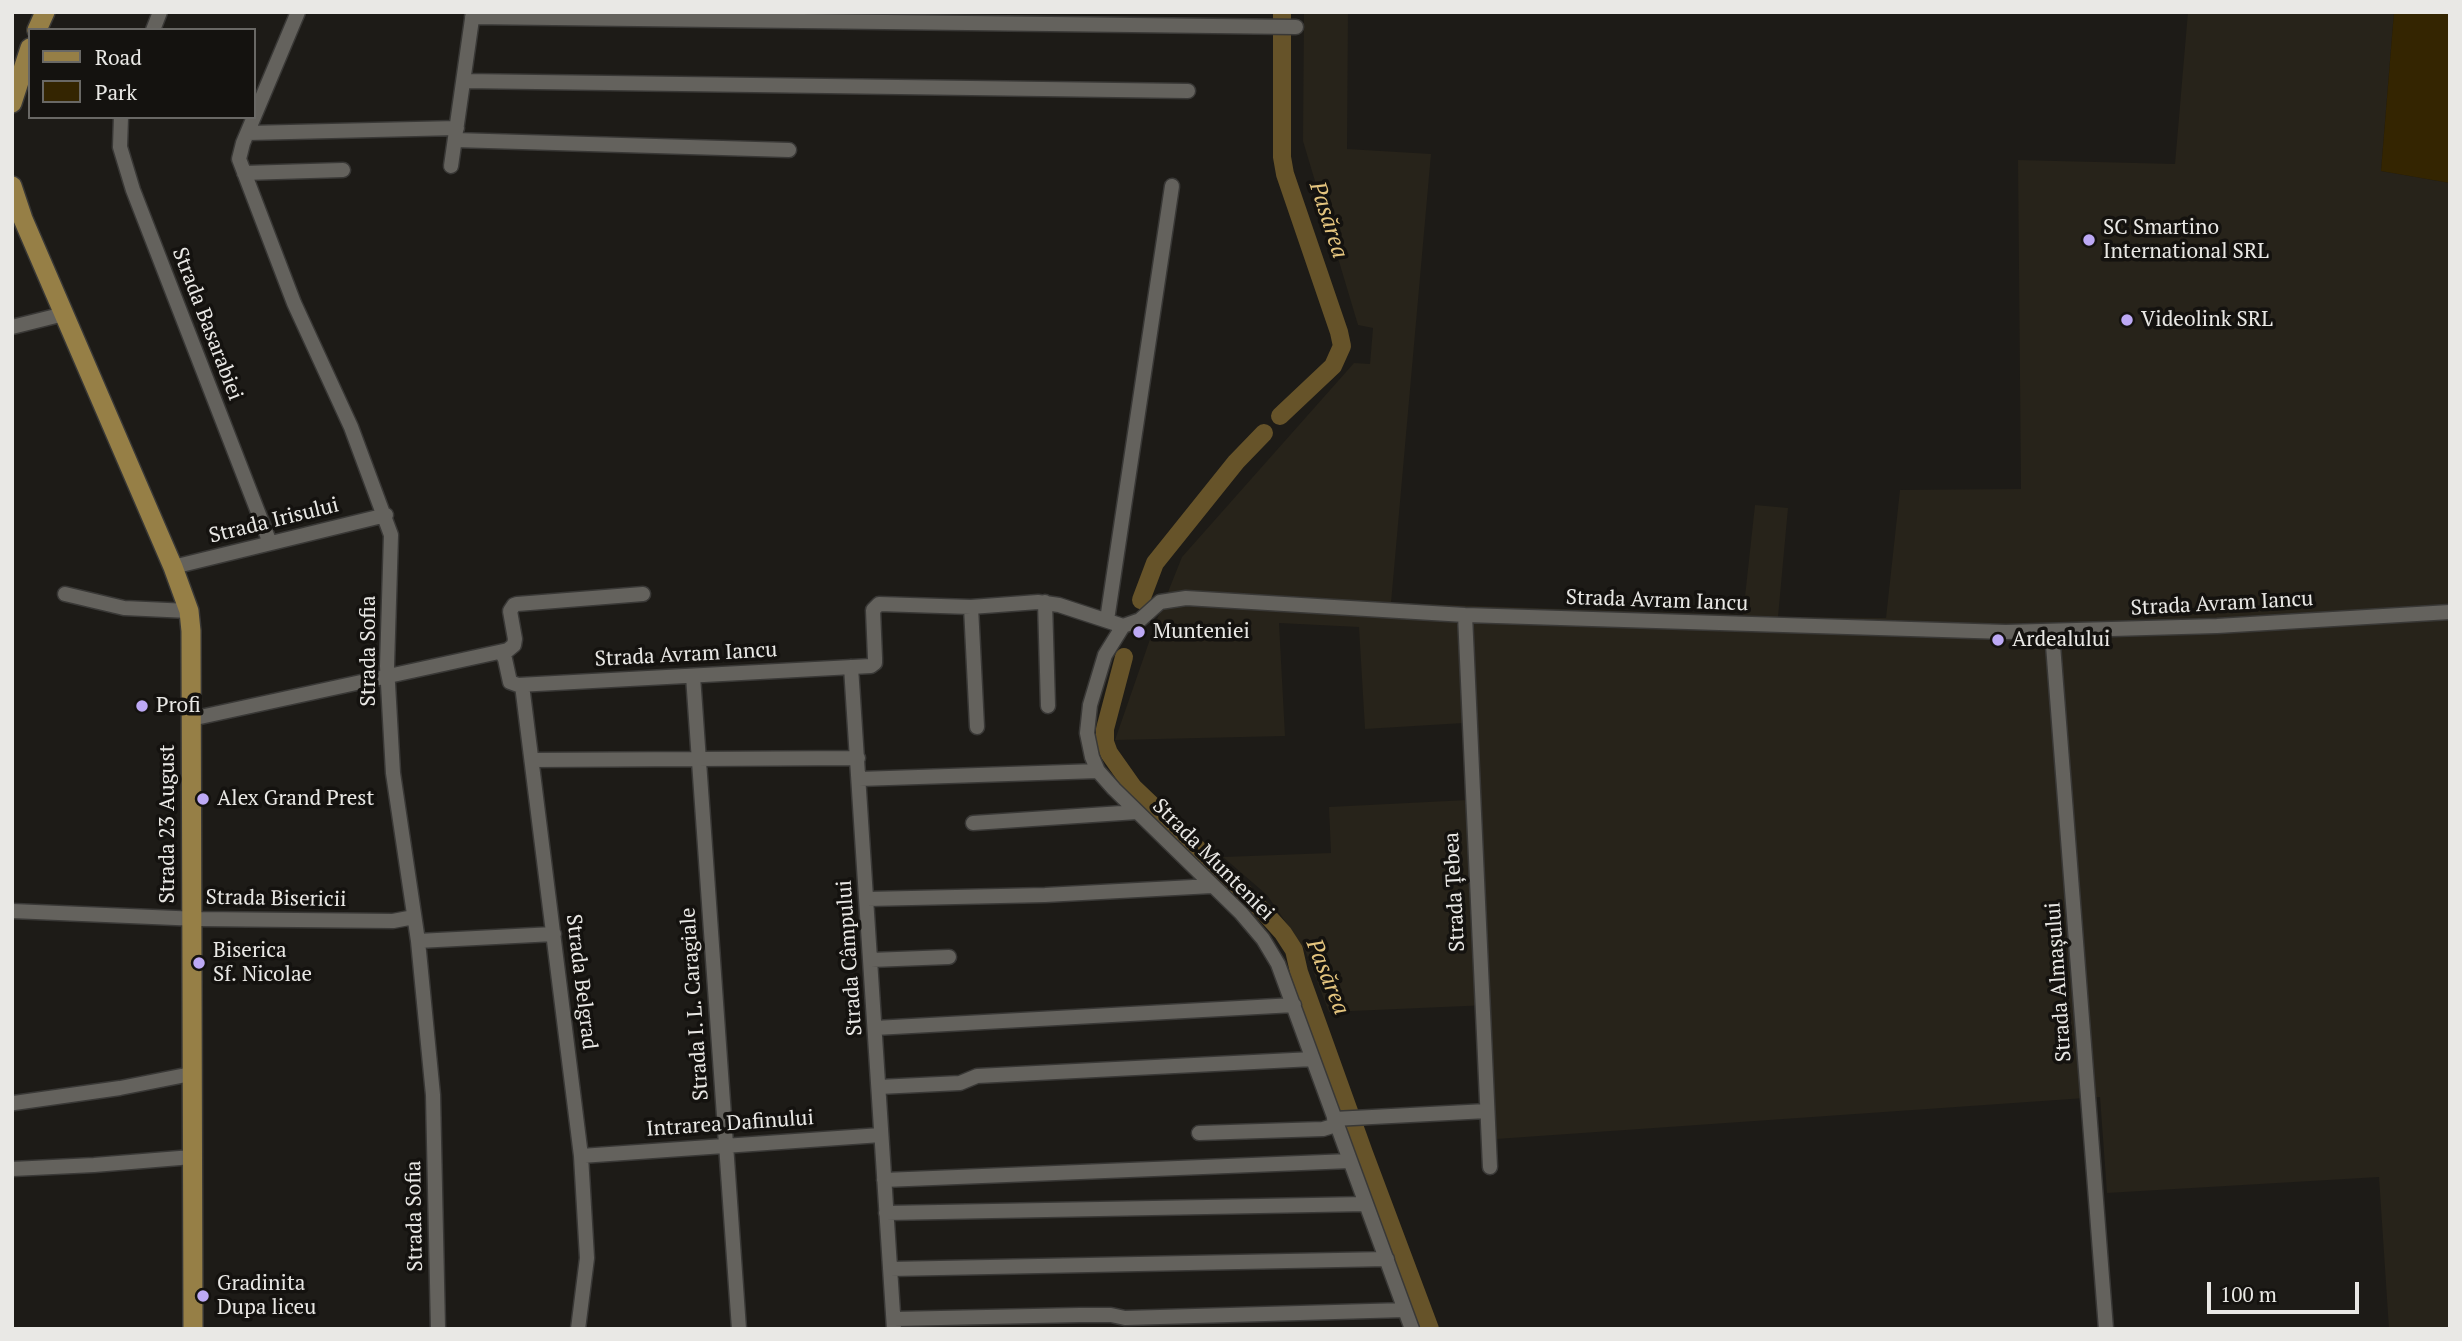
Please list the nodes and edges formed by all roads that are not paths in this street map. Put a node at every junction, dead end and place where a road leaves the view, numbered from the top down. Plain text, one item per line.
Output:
1 (45, 12) edge
2 (298, 12) edge
3 (472, 15) edge
4 (1296, 27) dead end
5 (38, 28) edge
6 (28, 54) edge
7 (464, 81) junction
8 (1188, 91) dead end
9 (13, 98) edge
10 (256, 114) edge
11 (121, 119) edge
12 (254, 119) edge
13 (248, 133) junction
14 (456, 134) junction
15 (789, 150) dead end
16 (451, 166) dead end
17 (343, 170) dead end
18 (244, 173) junction
19 (12, 186) edge
20 (1172, 186) dead end
21 (64, 314) junction
22 (12, 327) edge
23 (386, 515) junction
24 (270, 543) junction
25 (173, 567) junction
26 (65, 594) dead end
27 (643, 594) dead end
28 (1045, 603) junction
29 (971, 607) junction
30 (189, 611) junction
31 (2450, 612) edge
32 (1465, 615) junction
33 (1107, 620) junction
34 (1123, 625) junction
35 (2052, 632) junction
36 (501, 652) junction
37 (851, 667) junction
38 (387, 676) junction
39 (693, 676) junction
40 (522, 685) junction
41 (1048, 706) dead end
42 (191, 719) junction
43 (977, 727) dead end
44 (858, 758) junction
45 (699, 759) junction
46 (532, 760) junction
47 (1098, 771) junction
48 (859, 779) junction
49 (1136, 813) junction
50 (973, 823) dead end
51 (1212, 886) junction
52 (867, 899) junction
53 (12, 911) edge
54 (414, 918) junction
55 (191, 919) junction
56 (554, 934) junction
57 (418, 941) junction
58 (949, 957) dead end
59 (871, 960) junction
60 (1294, 1005) junction
61 (876, 1028) junction
62 (1313, 1059) junction
63 (191, 1074) junction
64 (878, 1087) junction
65 (14, 1103) dead end
66 (1487, 1111) junction
67 (1343, 1120) junction
68 (1199, 1133) dead end
69 (881, 1135) junction
70 (726, 1146) junction
71 (581, 1156) junction
72 (191, 1157) junction
73 (1350, 1161) junction
74 (1490, 1167) dead end
75 (12, 1169) edge
76 (884, 1180) junction
77 (1366, 1204) junction
78 (886, 1213) junction
79 (1387, 1259) junction
80 (890, 1269) junction
81 (1405, 1310) junction
82 (894, 1324) edge
83 (193, 1329) edge
84 (439, 1329) edge
85 (578, 1329) edge
86 (739, 1329) edge
87 (1412, 1329) edge
88 (2106, 1329) edge

1 - 5 main road
2 - 10 street, Strada Sofia
3 - 4 street
3 - 7 street
6 - 9 main road
7 - 8 street
7 - 14 street
11 - 24 street, Strada Basarabiei
12 - 13 street, Strada Sofia
13 - 14 street
13 - 18 street, Strada Sofia
14 - 15 street
14 - 16 street
17 - 18 street
18 - 23 street, Strada Sofia
19 - 21 main road, Strada 23 August
20 - 33 street
21 - 22 street
21 - 25 main road, Strada 23 August
23 - 24 street, Strada Irisului
23 - 38 street, Strada Sofia
24 - 25 street, Strada Irisului
25 - 30 main road, Strada 23 August
26 - 30 street
27 - 36 street
28 - 29 street
28 - 33 street
28 - 41 street
29 - 37 street
29 - 43 street
30 - 42 main road, Strada 23 August
31 - 35 street, Strada Avram Iancu
32 - 34 street, Strada Avram Iancu
32 - 35 street, Strada Avram Iancu
32 - 66 street, Strada Țebea
33 - 34 street
34 - 47 street, Strada Munteniei
35 - 88 street, Strada Almașului
36 - 38 street
36 - 40 street, Strada Belgrad
37 - 39 street, Strada Avram Iancu
37 - 44 street, Strada Câmpului
38 - 42 street
38 - 54 street, Strada Sofia
39 - 40 street, Strada Avram Iancu
39 - 45 street, Strada I. L. Caragiale
40 - 46 street, Strada Belgrad
42 - 55 main road, Strada 23 August
44 - 45 street
44 - 48 street, Strada Câmpului
45 - 46 street
45 - 70 street, Strada I. L. Caragiale
46 - 56 street, Strada Belgrad
47 - 48 street
47 - 49 street, Strada Munteniei
48 - 52 street, Strada Câmpului
49 - 50 street
49 - 51 street, Strada Munteniei
51 - 52 street
51 - 60 street, Strada Munteniei
52 - 59 street, Strada Câmpului
53 - 55 street, Strada Bisericii
54 - 55 street, Strada Bisericii
54 - 57 street, Strada Sofia
55 - 63 main road, Strada 23 August
56 - 57 street
56 - 71 street, Strada Belgrad
57 - 84 street, Strada Sofia
58 - 59 street
59 - 61 street, Strada Câmpului
60 - 61 street
60 - 62 street, Strada Munteniei
61 - 64 street, Strada Câmpului
62 - 64 street
62 - 67 street, Strada Munteniei
63 - 65 street
63 - 72 main road, Strada 23 August
64 - 69 street, Strada Câmpului
66 - 67 street
66 - 74 street, Strada Țebea
67 - 68 street
67 - 73 street, Strada Munteniei
69 - 70 street, Intrarea Dafinului
69 - 76 street, Strada Câmpului
70 - 71 street, Intrarea Dafinului
70 - 86 street, Strada I. L. Caragiale
71 - 85 street, Strada Belgrad
72 - 75 street
72 - 83 main road, Strada 23 August
73 - 76 street
73 - 77 street, Strada Munteniei
76 - 78 street, Strada Câmpului
77 - 78 street
77 - 79 street, Strada Munteniei
78 - 80 street, Strada Câmpului
79 - 80 street
79 - 81 street, Strada Munteniei
80 - 82 street, Strada Câmpului
81 - 82 street
81 - 87 street, Strada Munteniei

